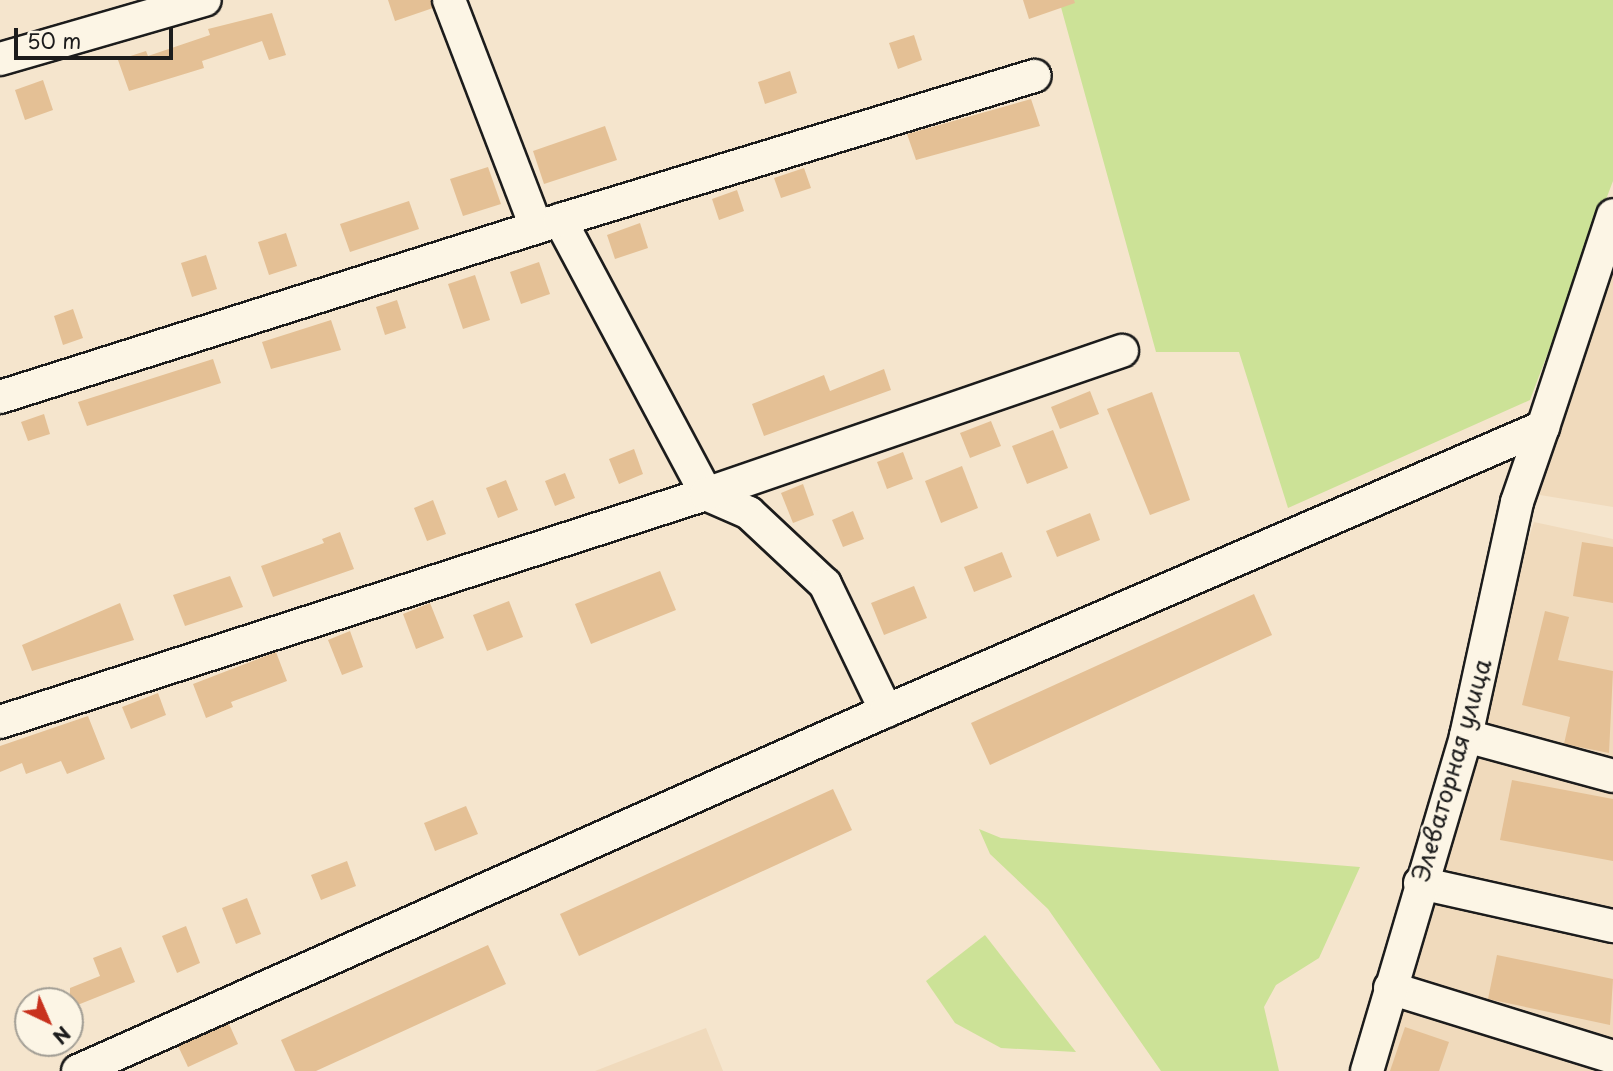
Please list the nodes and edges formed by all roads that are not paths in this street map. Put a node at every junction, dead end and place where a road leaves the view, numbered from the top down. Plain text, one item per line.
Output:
1 (205, 0) edge
2 (449, 0) edge
3 (0, 59) edge
4 (1035, 76) dead end
5 (1613, 215) edge
6 (548, 224) junction
7 (1122, 351) dead end
8 (0, 397) edge
9 (1542, 427) junction
10 (706, 494) junction
11 (886, 711) junction
12 (0, 722) edge
13 (1466, 736) junction
14 (1613, 776) edge
15 (1420, 883) junction
16 (1613, 926) edge
17 (1390, 988) junction
18 (1613, 1057) edge
19 (78, 1071) edge
20 (1367, 1071) edge

1 - 3 street
2 - 6 street
4 - 6 street
5 - 9 street, Элеваторная улица
6 - 8 street
6 - 10 street
7 - 10 street
9 - 11 street
9 - 13 street, Элеваторная улица
10 - 11 street
10 - 12 street
11 - 19 street
13 - 14 street
13 - 15 street, Элеваторная улица
15 - 16 street
15 - 17 street, Элеваторная улица
17 - 18 street
17 - 20 street, Элеваторная улица

